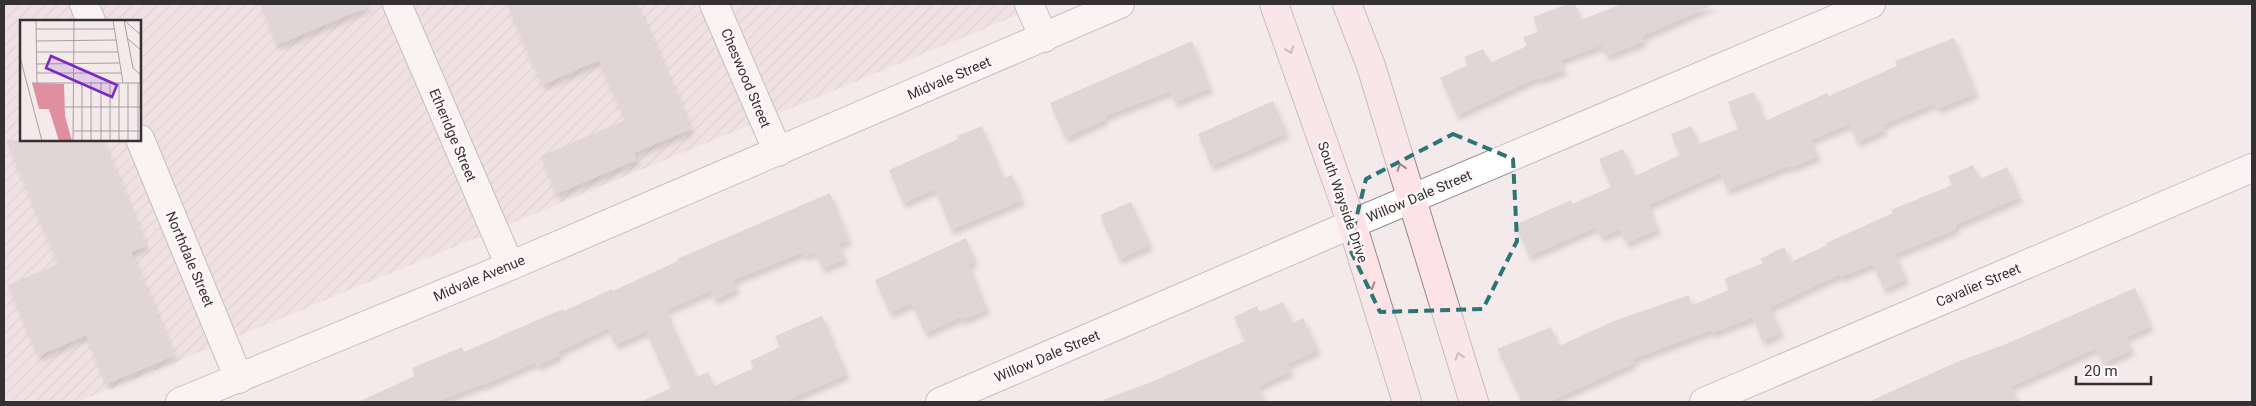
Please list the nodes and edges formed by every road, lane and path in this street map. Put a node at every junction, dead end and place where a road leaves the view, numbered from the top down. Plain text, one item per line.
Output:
1 (84, 4) edge
2 (397, 4) edge
3 (714, 4) edge
4 (1029, 4) edge
5 (1120, 4) edge
6 (1274, 4) edge
7 (1347, 4) edge
8 (1872, 4) edge
9 (91, 20) edge
10 (1044, 38) junction
11 (140, 141) edge
12 (778, 152) junction
13 (2252, 168) edge
14 (1410, 200) junction
15 (1352, 224) junction
16 (510, 266) junction
17 (240, 379) junction
18 (180, 402) edge
19 (940, 402) edge
20 (1407, 402) edge
21 (1474, 402) edge
22 (1704, 402) edge

1 - 9 street
2 - 16 street, Etheridge Street
3 - 12 street, Cheswood Street
4 - 10 street
5 - 10 street, Midvale Street
6 -> 15 main road, South Wayside Drive
14 -> 7 main road
8 - 14 street, Willow Dale Street
10 - 12 street, Midvale Street
11 - 17 street, Northdale Street
12 - 16 street, Midvale Avenue
13 - 22 street, Cavalier Street
14 - 15 street, Willow Dale Street
21 -> 14 main road
15 - 19 street, Willow Dale Street
15 -> 20 main road, South Wayside Drive
16 - 17 street, Midvale Avenue
17 - 18 street, Midvale Avenue

